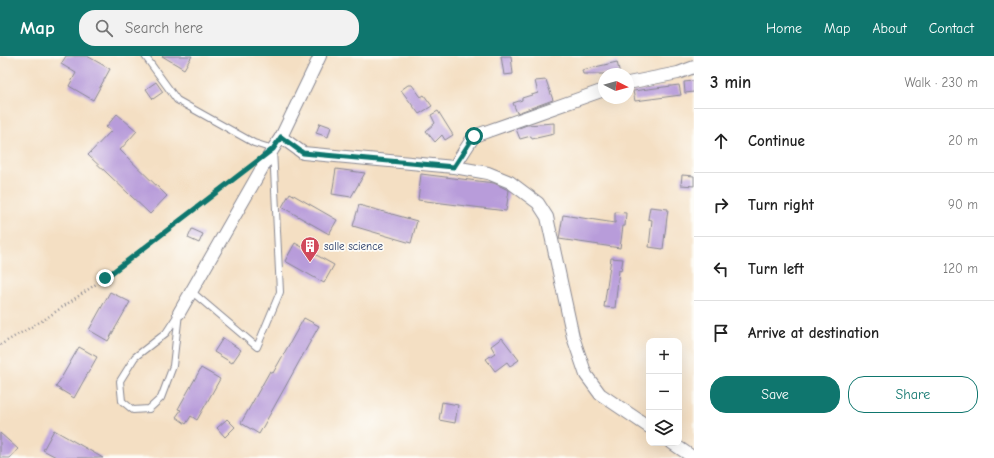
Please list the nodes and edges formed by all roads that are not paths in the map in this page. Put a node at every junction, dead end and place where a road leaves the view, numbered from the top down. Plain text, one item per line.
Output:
1 (145, 56) edge
2 (320, 56) edge
3 (694, 66) edge
4 (634, 82) edge
5 (598, 92) edge
6 (281, 137) junction
7 (273, 149) junction
8 (454, 167) junction
9 (191, 291) junction
10 (179, 313) junction
11 (646, 425) edge
12 (676, 446) edge
13 (694, 458) edge

1 - 7 lane
2 - 6 street
3 - 4 street
5 - 8 street
6 - 7 street
6 - 8 street
7 - 9 street
7 - 9 lane
8 - 11 street
9 - 10 street
10 - 10 lane
12 - 13 street

